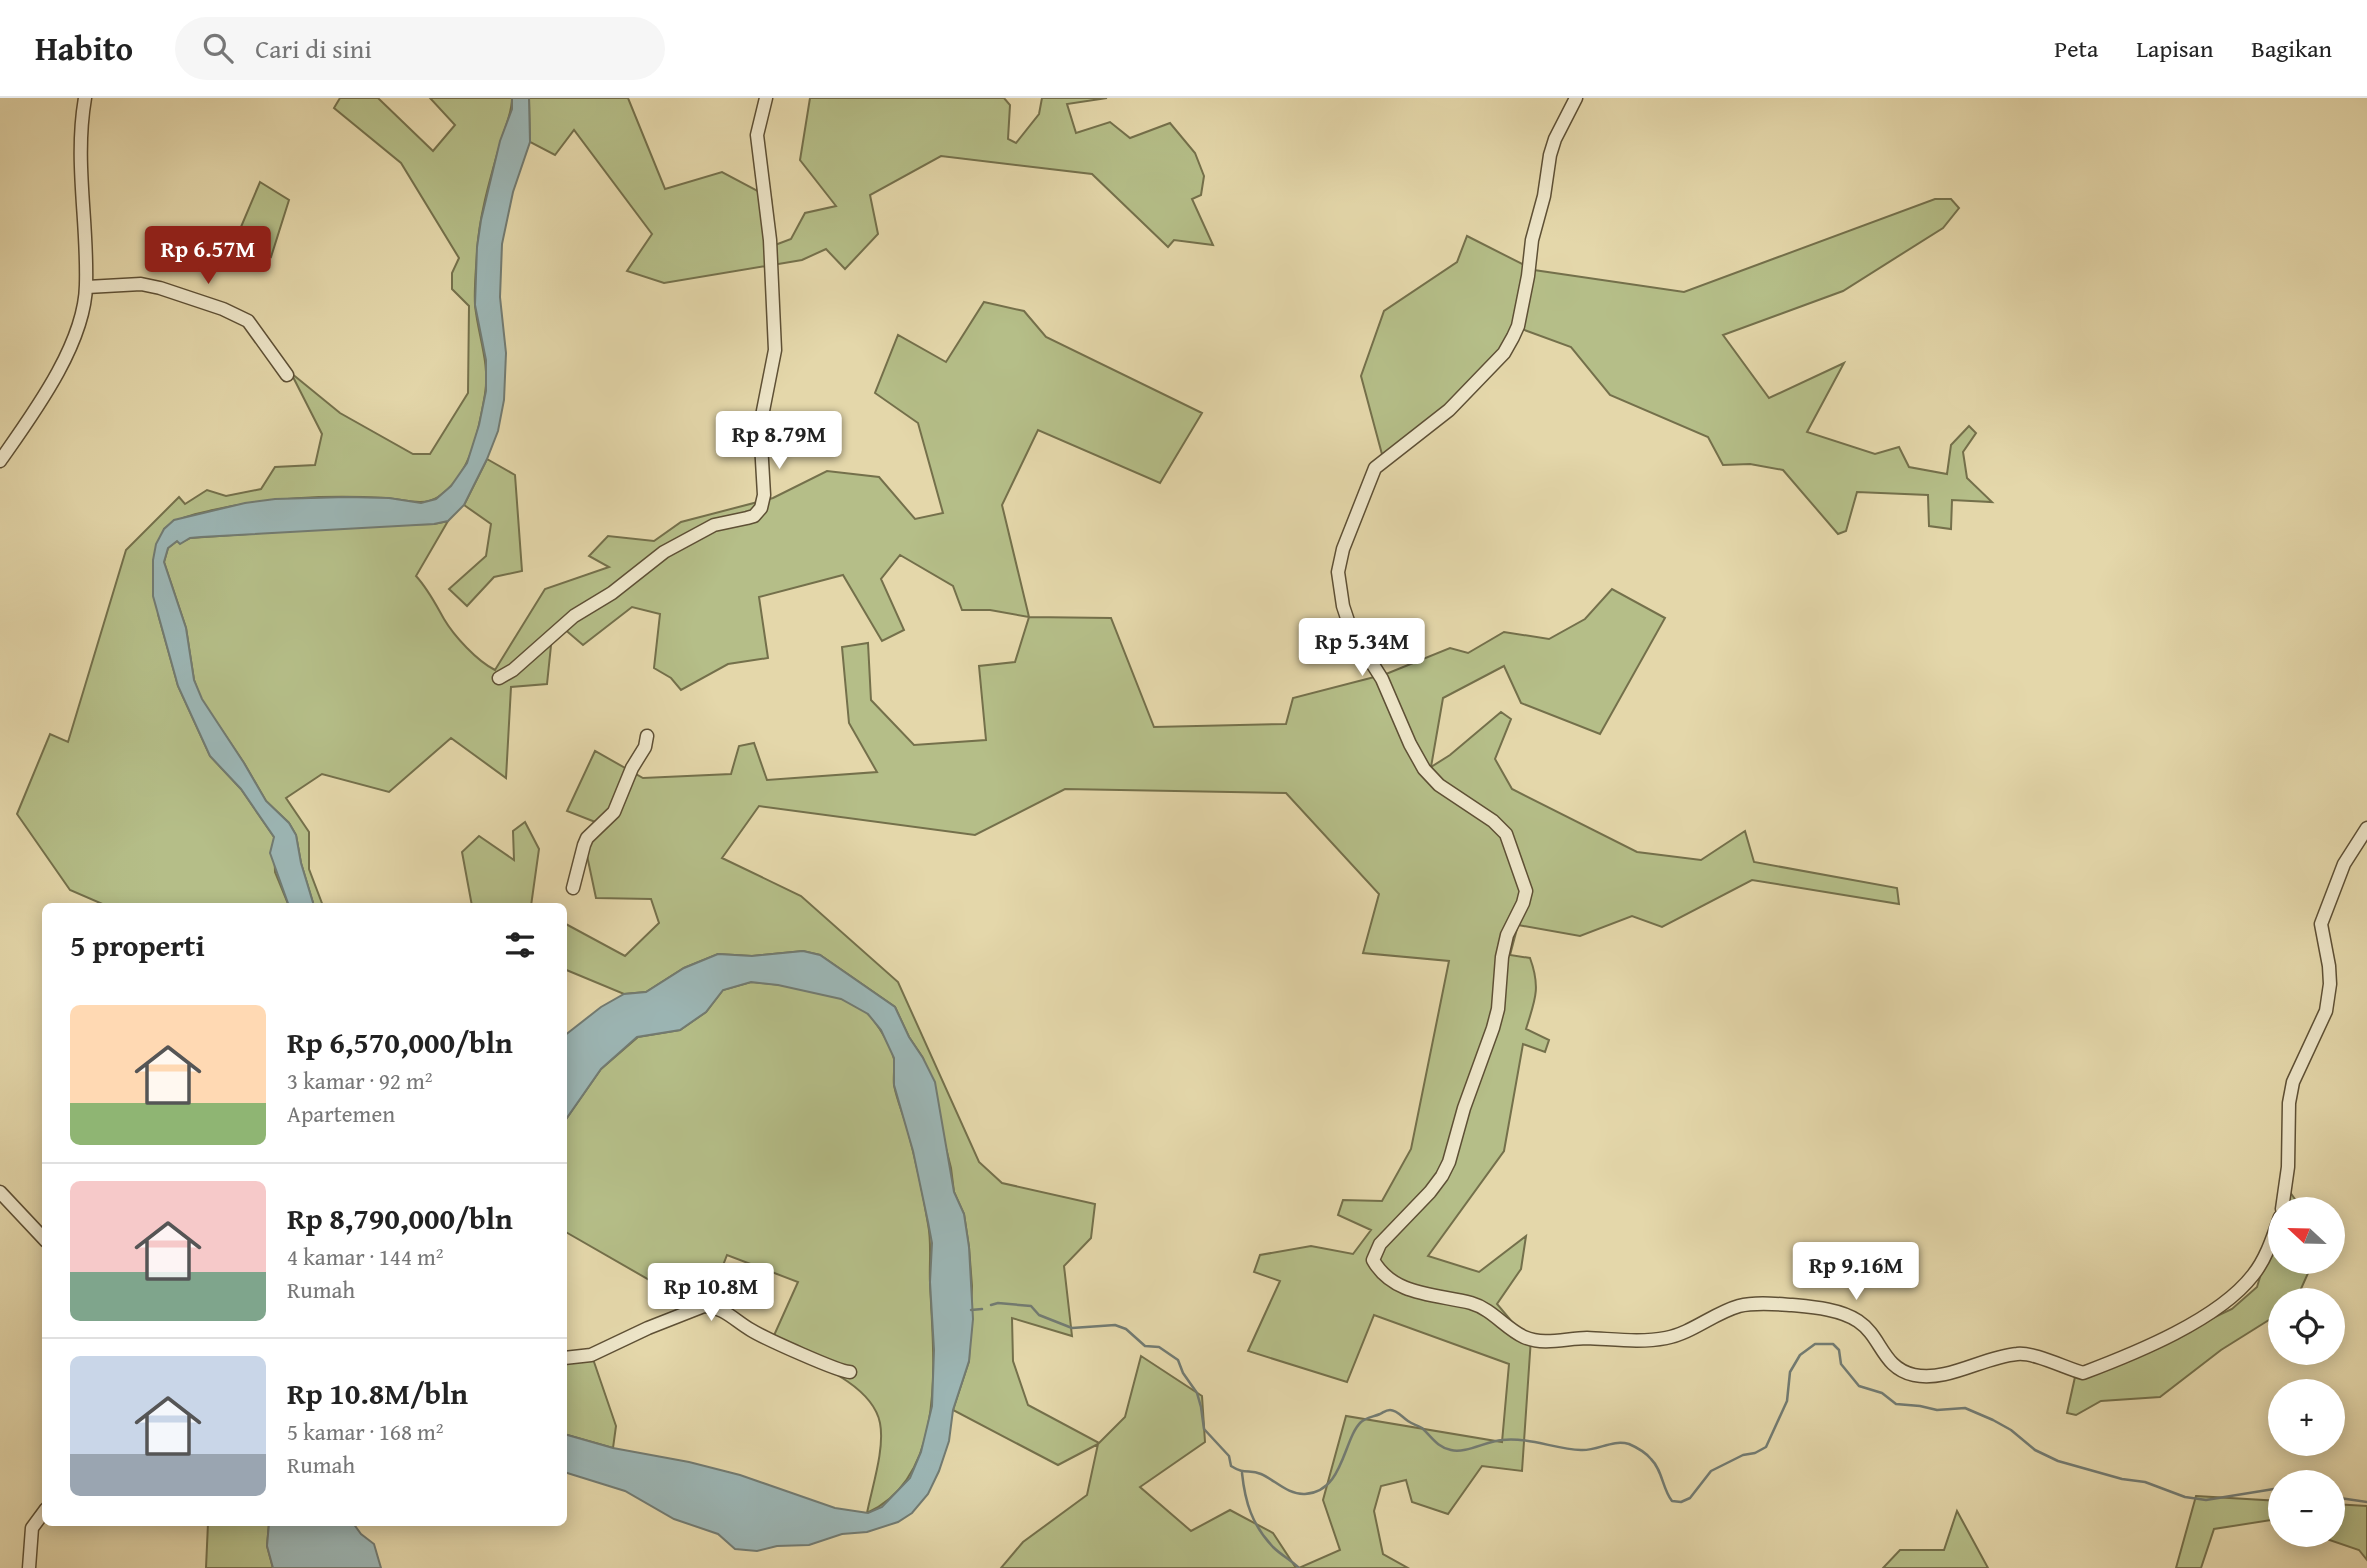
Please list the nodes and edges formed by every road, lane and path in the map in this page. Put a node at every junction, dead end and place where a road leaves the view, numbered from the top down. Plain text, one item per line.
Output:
1 (85, 98) edge
2 (766, 98) edge
3 (1576, 98) edge
4 (87, 287) junction
5 (286, 374) dead end
6 (0, 461) edge
7 (499, 678) dead end
8 (647, 736) dead end
9 (2367, 828) edge
10 (573, 888) dead end
11 (0, 1192) edge
12 (2284, 1197) edge
13 (42, 1238) edge
14 (2268, 1245) edge
15 (567, 1358) edge
16 (850, 1372) dead end
17 (42, 1514) edge
18 (29, 1568) edge

1 - 4 street
2 - 7 street
3 - 14 street
4 - 5 street
4 - 6 street
8 - 10 street
9 - 12 street
11 - 13 street
15 - 16 street
17 - 18 street

